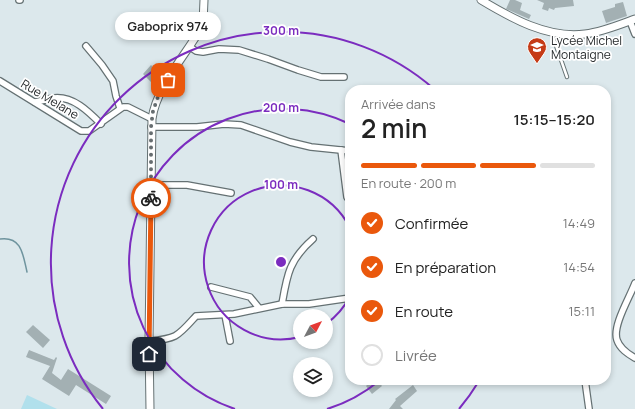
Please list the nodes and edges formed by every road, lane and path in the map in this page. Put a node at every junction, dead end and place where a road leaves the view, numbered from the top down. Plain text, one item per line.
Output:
1 (201, 0) edge
2 (204, 0) edge
3 (481, 0) edge
4 (204, 8) junction
5 (632, 20) edge
6 (552, 32) junction
7 (635, 34) edge
8 (86, 46) dead end
9 (190, 47) junction
10 (344, 77) dead end
11 (567, 77) dead end
12 (0, 81) edge
13 (35, 102) junction
14 (120, 108) junction
15 (152, 119) junction
16 (101, 124) junction
17 (151, 127) junction
18 (341, 150) junction
19 (345, 150) edge
20 (345, 181) edge
21 (151, 185) junction
22 (231, 193) dead end
23 (313, 239) dead end
24 (635, 283) edge
25 (211, 287) dead end
26 (345, 299) edge
27 (282, 304) junction
28 (259, 308) junction
29 (225, 315) junction
30 (149, 341) junction
31 (230, 341) dead end
32 (635, 358) edge
33 (586, 385) edge
34 (150, 409) edge
35 (589, 409) edge

1 - 4 main road
2 - 4 main road
3 - 6 main road
4 - 9 main road
5 - 6 main road
5 - 7 street
6 - 11 lane
8 - 14 street
9 - 10 street
9 - 15 main road
12 - 13 street, Rue Melane
13 - 16 street
13 - 16 street, Rue Melane
14 - 15 street
14 - 16 street, Rue Melane
15 - 17 main road
17 - 18 street
17 - 21 main road
18 - 19 street
18 - 20 street
21 - 22 street
21 - 30 main road
23 - 27 street
24 - 32 street
25 - 28 street
26 - 27 street
27 - 28 street
28 - 29 street
29 - 30 street
29 - 31 street
30 - 34 main road
33 - 35 street

